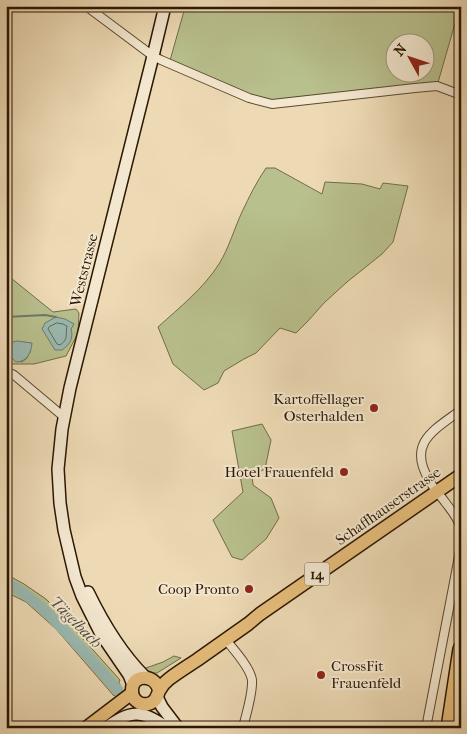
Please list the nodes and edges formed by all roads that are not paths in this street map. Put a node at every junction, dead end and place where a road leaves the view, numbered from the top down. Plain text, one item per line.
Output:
1 (86, 6) edge
2 (165, 6) edge
3 (153, 56) junction
4 (461, 95) edge
5 (6, 371) edge
6 (461, 410) edge
7 (64, 417) junction
8 (461, 475) edge
9 (437, 491) junction
10 (461, 528) edge
11 (68, 545) junction
12 (461, 546) edge
13 (260, 614) junction
14 (226, 640) junction
15 (461, 649) edge
16 (458, 666) junction
17 (147, 677) junction
18 (132, 689) junction
19 (158, 694) junction
20 (142, 704) junction
21 (86, 728) edge
22 (98, 728) edge
23 (106, 728) edge
24 (167, 728) edge
25 (178, 728) edge
26 (243, 728) edge
27 (426, 728) edge
28 (442, 728) edge
29 (449, 728) edge

1 - 3 street
2 - 3 main road, Weststrasse
3 - 4 street
3 - 7 main road, Weststrasse
5 - 7 street
6 - 9 street
7 - 11 main road, Weststrasse
8 - 9 main road, Schaffhauserstrasse / 14
9 - 10 street
9 - 13 main road, Schaffhauserstrasse / 14
11 - 17 main road, Weststrasse
11 - 18 main road, Weststrasse
12 - 27 street
13 - 14 main road, Schaffhauserstrasse / 14
13 - 17 main road, Schaffhauserstrasse / 14
14 - 19 main road, Schaffhauserstrasse / 14
14 - 26 street
15 - 16 highway
16 - 28 highway
16 - 29 highway
17 - 18 main road
17 - 19 main road
18 - 20 main road
18 - 21 main road
19 - 20 main road
19 - 25 main road
20 - 22 main road
20 - 24 main road
23 - 24 main road

